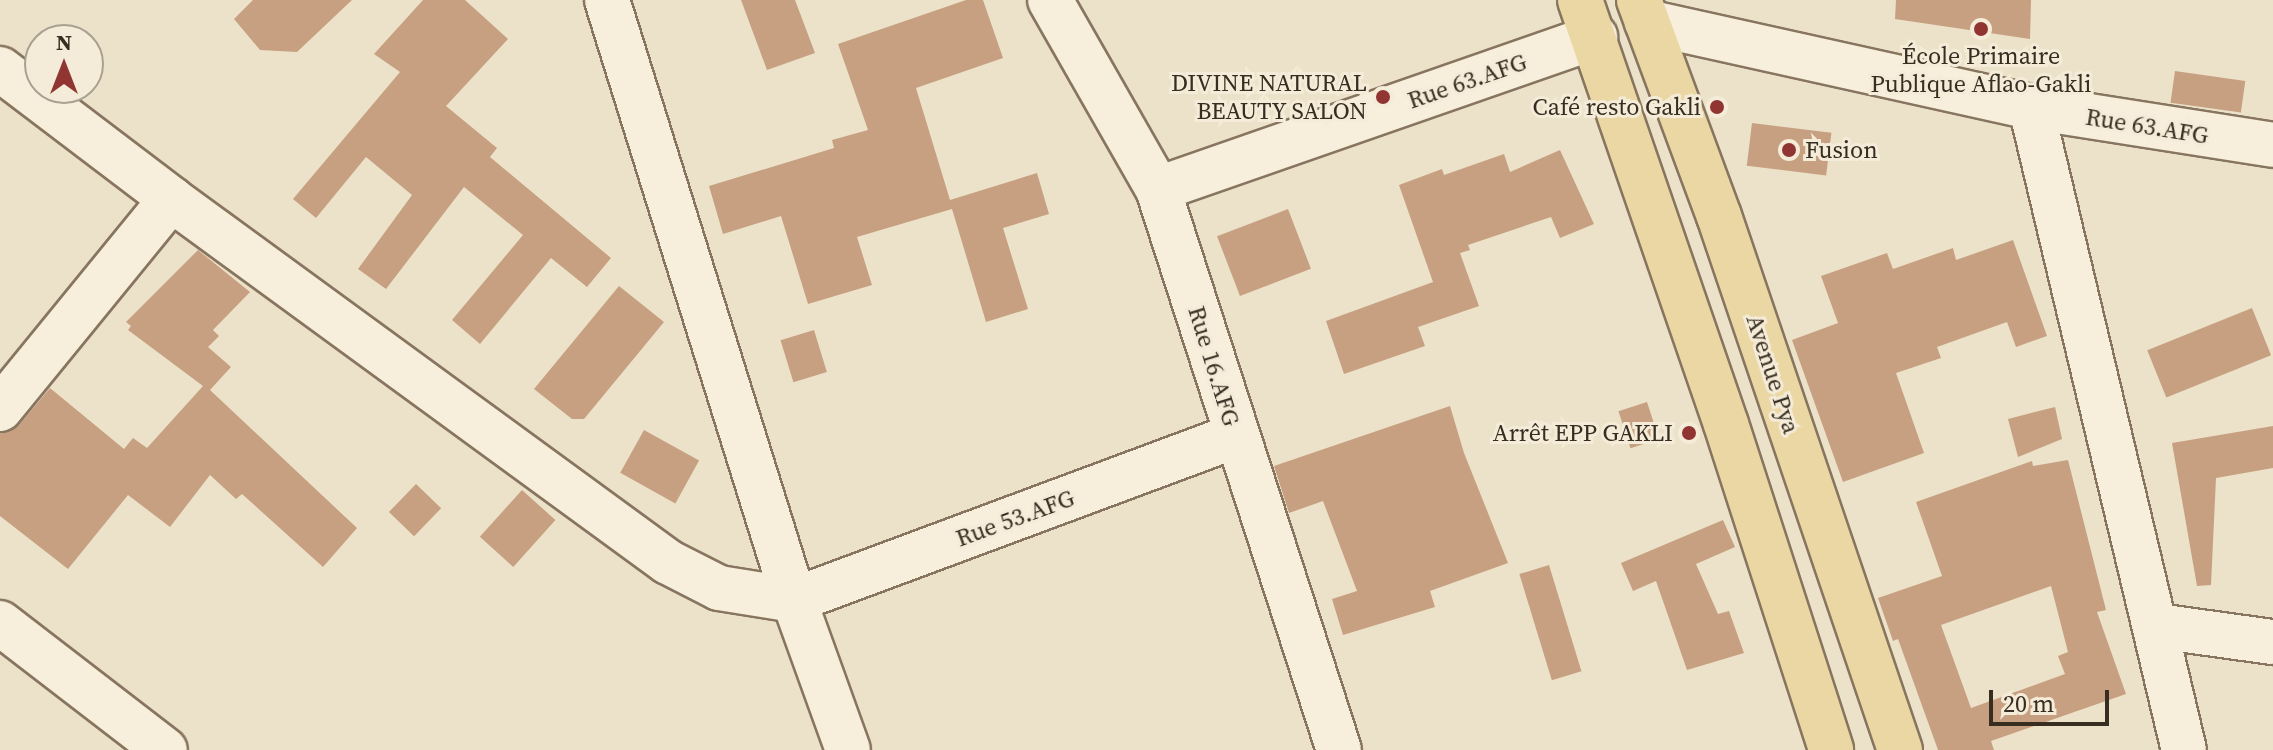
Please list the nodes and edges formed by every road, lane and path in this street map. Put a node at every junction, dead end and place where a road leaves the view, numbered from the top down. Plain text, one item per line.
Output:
1 (607, 0) edge
2 (1050, 0) edge
3 (1643, 11) edge
4 (1588, 19) edge
5 (0, 69) edge
6 (2031, 107) junction
7 (2273, 145) edge
8 (1158, 189) junction
9 (171, 199) junction
10 (0, 409) edge
11 (1235, 436) junction
12 (794, 600) junction
13 (0, 623) edge
14 (2157, 626) junction
15 (2273, 642) edge
16 (165, 750) edge
17 (848, 750) edge
18 (1339, 750) edge
19 (1831, 750) edge
20 (1900, 750) edge
21 (2184, 750) edge

1 - 12 street
2 - 8 street, Rue 16.AFG
3 - 4 main road
3 - 6 street, Rue 63.AFG
3 - 20 main road, Avenue Pya
4 - 8 street, Rue 63.AFG
4 - 19 main road
5 - 9 street
6 - 7 street, Rue 63.AFG
6 - 14 street
8 - 11 street, Rue 16.AFG
9 - 10 street
9 - 12 street
11 - 12 street, Rue 53.AFG
11 - 18 street, Rue 16.AFG
12 - 17 street
13 - 16 street
14 - 15 street
14 - 21 street

